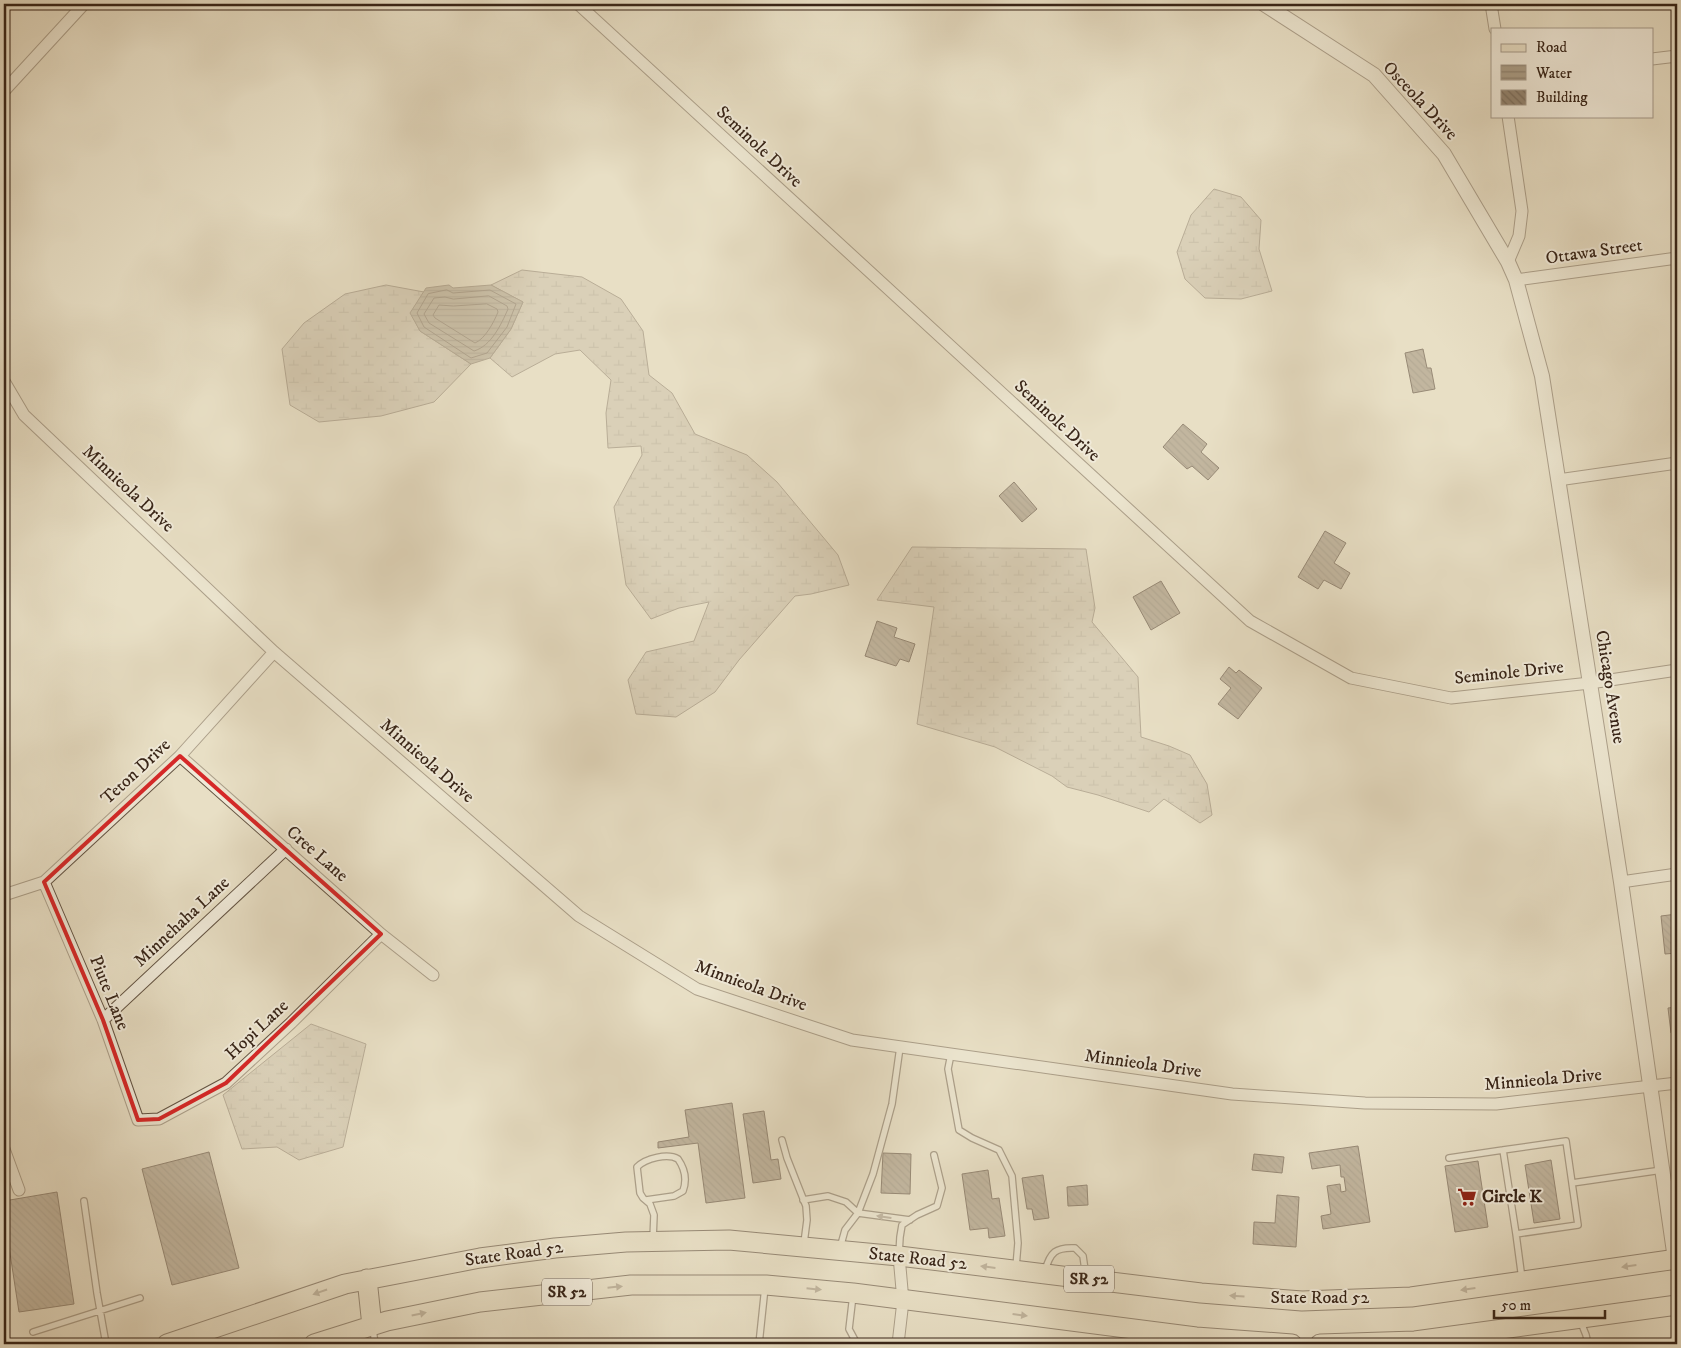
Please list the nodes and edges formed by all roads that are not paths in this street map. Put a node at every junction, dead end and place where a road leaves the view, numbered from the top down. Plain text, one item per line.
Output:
1 (84, 4) edge
2 (578, 4) edge
3 (1264, 4) edge
4 (1491, 4) edge
5 (1495, 28) edge
6 (1677, 56) edge
7 (1654, 60) edge
8 (4, 91) edge
9 (1508, 118) edge
10 (1677, 258) edge
11 (1508, 262) junction
12 (1516, 280) junction
13 (4, 381) edge
14 (1677, 464) edge
15 (1558, 480) junction
16 (274, 652) junction
17 (1677, 670) edge
18 (1590, 683) junction
19 (180, 756) junction
20 (286, 849) junction
21 (1677, 874) edge
22 (44, 882) junction
23 (1620, 882) junction
24 (4, 895) edge
25 (381, 934) junction
26 (433, 975) dead end
27 (103, 1020) junction
28 (900, 1047) junction
29 (951, 1054) junction
30 (1677, 1083) edge
31 (1650, 1087) junction
32 (138, 1120) joint
33 (782, 1140) dead end
34 (4, 1149) edge
35 (1503, 1150) junction
36 (934, 1155) dead end
37 (1449, 1158) dead end
38 (1662, 1170) junction
39 (1572, 1183) junction
40 (18, 1190) dead end
41 (646, 1200) junction
42 (804, 1200) junction
43 (84, 1201) dead end
44 (858, 1213) junction
45 (910, 1220) junction
46 (1516, 1234) junction
47 (653, 1241) junction
48 (804, 1247) junction
49 (839, 1250) junction
50 (899, 1256) junction
51 (1677, 1263) edge
52 (1016, 1270) junction
53 (1045, 1274) junction
54 (367, 1279) junction
55 (1086, 1279) junction
56 (1522, 1281) junction
57 (766, 1284) junction
58 (853, 1293) junction
59 (140, 1298) dead end
60 (903, 1301) junction
61 (1677, 1305) edge
62 (100, 1310) junction
63 (1579, 1319) junction
64 (33, 1332) dead end
65 (373, 1335) edge
66 (1180, 1340) edge
67 (1407, 1343) edge
68 (106, 1344) edge
69 (167, 1344) edge
70 (314, 1344) edge
71 (759, 1344) edge
72 (857, 1344) edge
73 (898, 1344) edge
74 (1292, 1344) edge
75 (1320, 1344) edge
76 (1588, 1344) edge

1 - 8 street
2 - 18 street, Seminole Drive
3 - 11 street, Osceola Drive
4 - 5 street
6 - 7 street
9 - 11 street
10 - 12 street, Ottawa Street
11 - 12 street, Chicago Avenue
12 - 15 street, Chicago Avenue
13 - 16 street, Minnieola Drive
14 - 15 street
15 - 18 street, Chicago Avenue
16 - 19 street, Teton Drive
16 - 28 street, Minnieola Drive
17 - 18 street, Seminole Drive
18 - 23 street, Chicago Avenue
19 - 20 street, Cree Lane
19 - 22 street, Teton Drive
20 - 25 street, Cree Lane
20 - 27 street, Minnehaha Lane
21 - 23 street
22 - 24 street, Teton Drive
22 - 27 street, Piute Lane
23 - 31 street, Chicago Avenue
25 - 26 street, Cree Lane
25 - 32 street, Hopi Lane
27 - 32 street, Piute Lane
28 - 29 street, Minnieola Drive
28 - 44 lane
29 - 31 street, Minnieola Drive
29 - 52 lane
30 - 31 street, Minnieola Drive
31 - 38 street, Chicago Avenue
33 - 42 lane
34 - 40 street
35 - 37 lane
35 - 39 lane
35 - 46 lane
36 - 45 lane
38 - 39 lane
38 - 51 street, Chicago Avenue
39 - 46 lane
41 - 41 lane
41 - 47 lane
42 - 44 lane
42 - 48 lane
43 - 62 lane
45 -> 44 lane
44 - 49 lane
45 - 50 lane
46 - 56 lane
47 - 48 main road, State Road 52 / SR 52
47 - 54 main road, State Road 52 / SR 52
48 - 49 main road, State Road 52 / SR 52
49 - 50 main road, State Road 52 / SR 52
52 -> 50 main road, State Road 52 / SR 52
50 - 60 street
51 -> 56 main road, State Road 52 / SR 52
52 - 53 main road, State Road 52 / SR 52
53 - 55 main road, State Road 52 / SR 52
53 - 55 lane
54 - 65 main road
54 -> 69 main road, State Road 52 / SR 52
56 -> 55 main road, State Road 52 / SR 52
57 -> 58 main road, SR 52
65 -> 57 main road, SR 52
57 - 71 lane
58 - 60 main road, SR 52
58 - 72 lane
59 - 62 lane
60 -> 66 main road, SR 52
60 - 73 street
61 - 63 main road
62 - 64 lane
62 - 68 lane
63 - 67 main road
63 - 76 lane
65 - 70 main road, SR 52
66 - 74 main road, SR 52
67 - 75 main road

